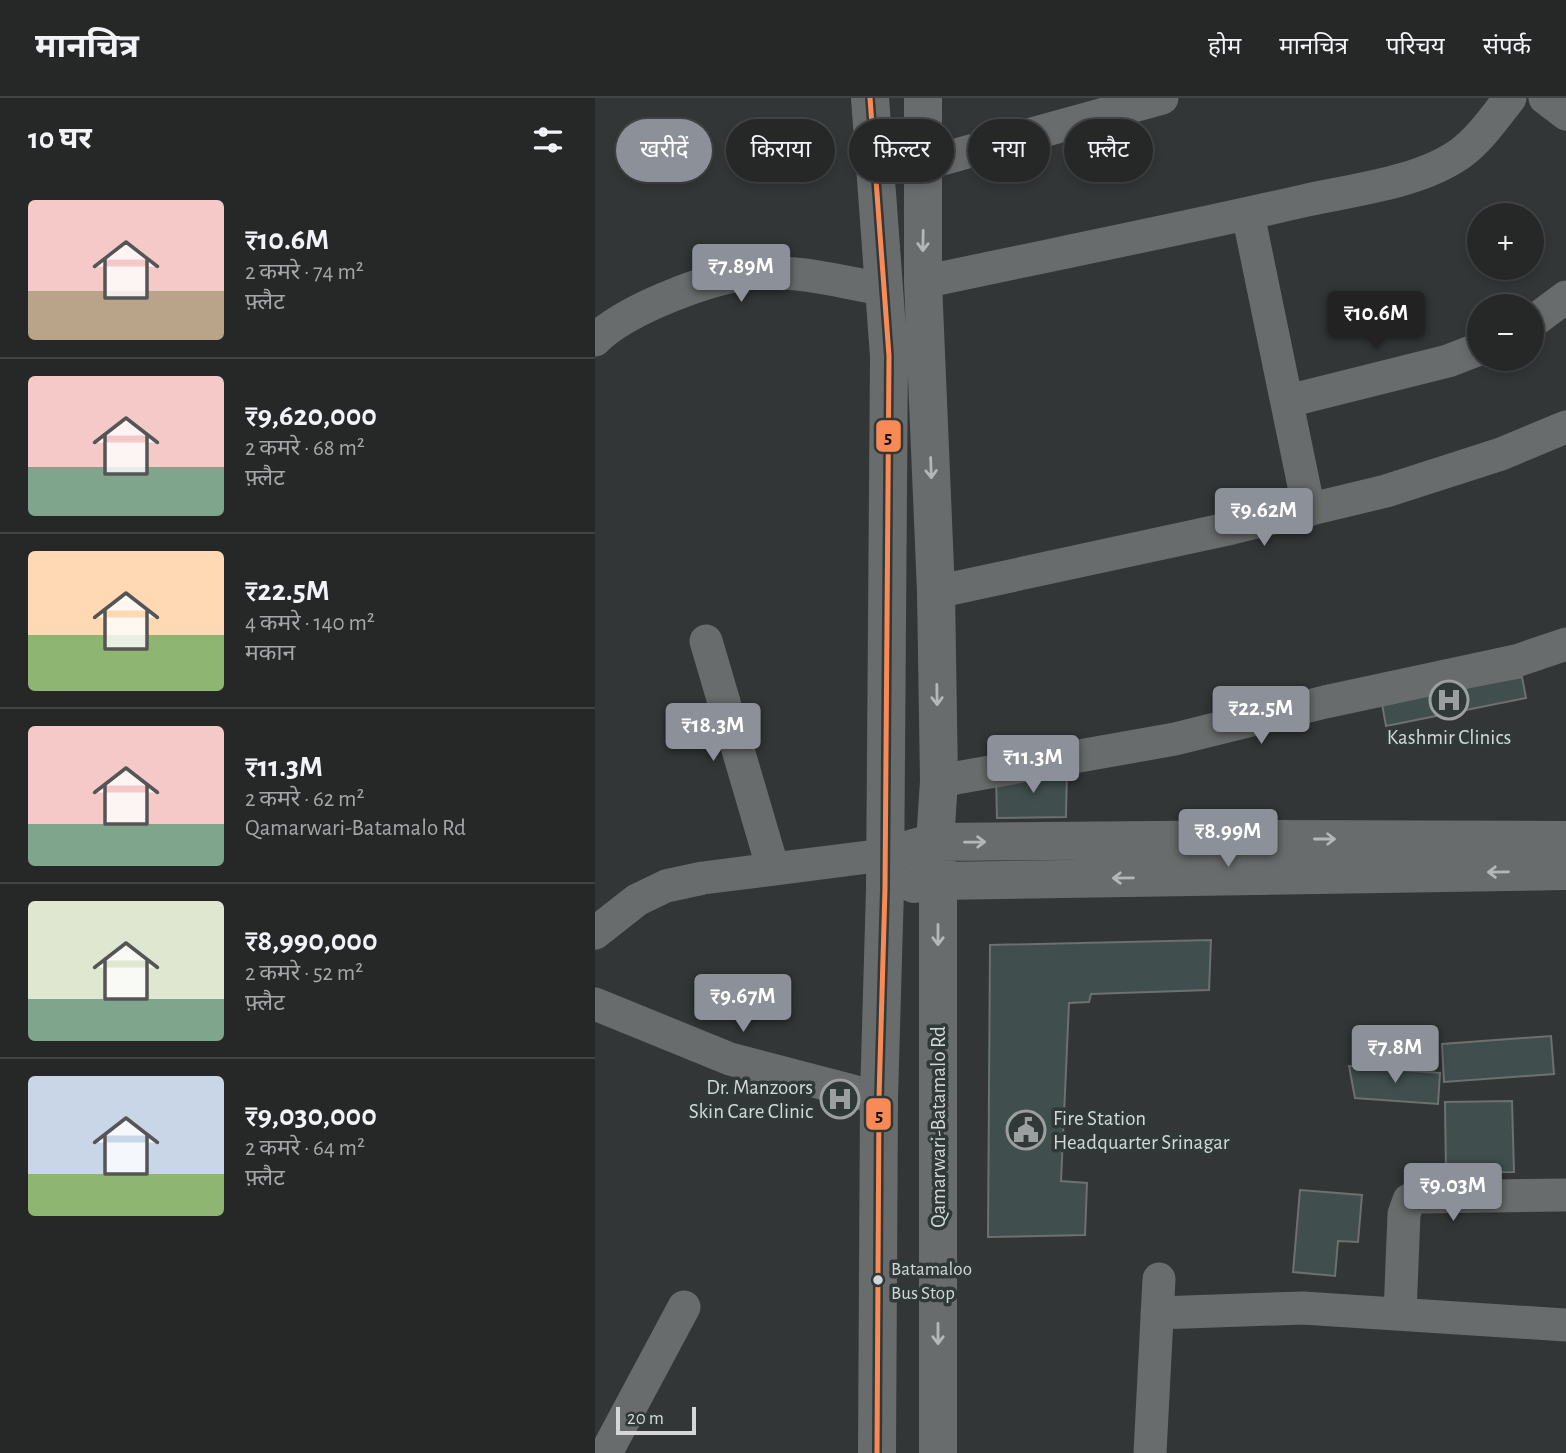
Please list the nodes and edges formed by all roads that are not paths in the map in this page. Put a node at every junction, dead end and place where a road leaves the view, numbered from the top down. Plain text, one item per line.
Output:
1 (870, 98) edge
2 (923, 98) edge
3 (1162, 98) edge
4 (1510, 98) edge
5 (1545, 98) edge
6 (1566, 114) edge
7 (923, 119) edge
8 (954, 159) edge
9 (924, 182) edge
10 (1248, 214) junction
11 (923, 282) junction
12 (883, 289) junction
13 (1566, 297) edge
14 (1544, 313) edge
15 (595, 340) edge
16 (1467, 354) edge
17 (1288, 401) junction
18 (1566, 427) edge
19 (1309, 510) junction
20 (936, 592) junction
21 (706, 642) dead end
22 (1566, 644) edge
23 (939, 781) junction
24 (1566, 840) edge
25 (935, 842) junction
26 (773, 869) junction
27 (1566, 871) edge
28 (884, 872) junction
29 (938, 881) junction
30 (595, 933) edge
31 (595, 1004) edge
32 (879, 1098) junction
33 (1566, 1195) edge
34 (1159, 1279) dead end
35 (684, 1307) dead end
36 (1157, 1313) junction
37 (1400, 1314) junction
38 (1566, 1325) edge
39 (606, 1453) edge
40 (877, 1453) edge
41 (938, 1453) edge
42 (1150, 1453) edge

1 - 12 main road
2 - 7 main road
3 - 8 street
4 - 10 street
5 - 6 street
9 -> 11 main road, Qamarwari-Batamalo Rd
10 - 11 street
10 - 17 street
11 -> 20 main road, Qamarwari-Batamalo Rd
12 - 15 street
12 - 28 main road
13 - 14 street
16 - 17 street
17 - 19 street
18 - 19 street
19 - 20 street
20 -> 23 main road, Qamarwari-Batamalo Rd
21 - 26 street
22 - 23 street
23 - 25 main road, Qamarwari-Batamalo Rd
25 -> 24 main road
25 - 28 main road
25 - 29 main road, Qamarwari-Batamalo Rd
26 - 28 street
26 - 30 street
27 -> 29 main road
28 - 29 main road
28 - 32 main road
29 -> 41 main road, Qamarwari-Batamalo Rd
31 - 32 street
32 - 40 main road
33 - 37 street
34 - 36 street
35 - 39 street
36 - 37 street
36 - 42 street
37 - 38 street

